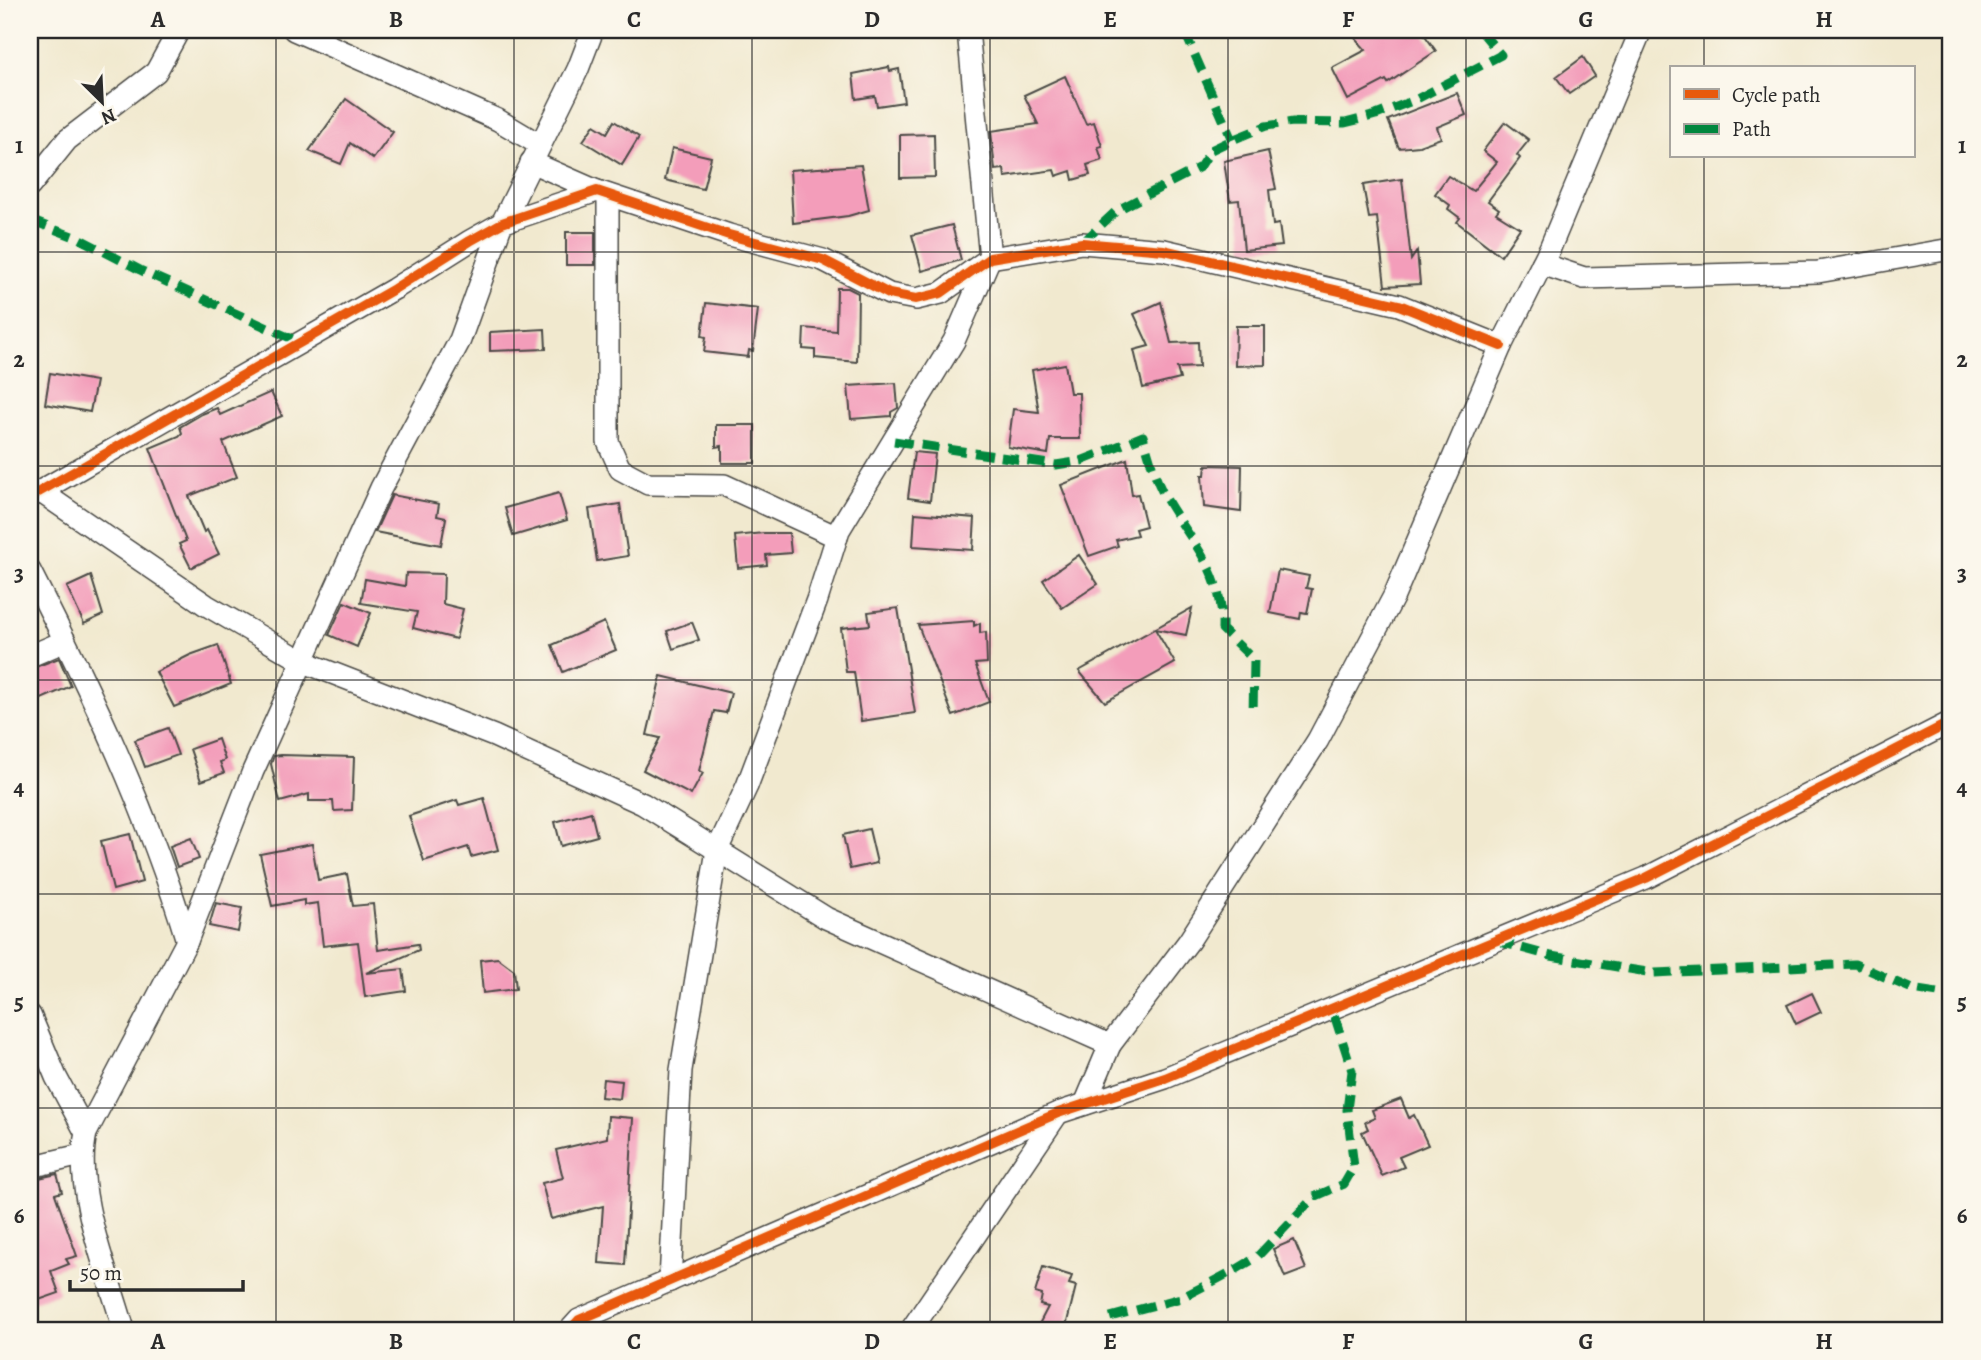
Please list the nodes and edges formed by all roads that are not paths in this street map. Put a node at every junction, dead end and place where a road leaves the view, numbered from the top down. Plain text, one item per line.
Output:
1 (179, 30) edge
2 (294, 30) edge
3 (593, 30) edge
4 (968, 30) edge
5 (1641, 30) edge
6 (535, 153) junction
7 (30, 186) edge
8 (602, 193) junction
9 (502, 223) junction
10 (1951, 249) edge
11 (990, 258) junction
12 (1542, 264) junction
13 (1501, 346) junction
14 (35, 495) edge
15 (837, 537) junction
16 (30, 571) edge
17 (65, 641) junction
18 (30, 656) edge
19 (304, 662) junction
20 (1951, 722) edge
21 (717, 850) junction
22 (187, 941) junction
23 (30, 1014) edge
24 (1110, 1045) junction
25 (1085, 1104) junction
26 (1058, 1113) junction
27 (86, 1133) junction
28 (81, 1154) junction
29 (30, 1167) edge
30 (670, 1282) junction
31 (124, 1330) edge
32 (569, 1330) edge
33 (911, 1330) edge

1 - 7 street
2 - 6 street
3 - 6 street
4 - 11 street
5 - 12 street
6 - 8 street
6 - 9 street
8 - 9 street
8 - 11 street
8 - 15 street
9 - 14 street
9 - 19 street
10 - 12 street
11 - 13 street
11 - 15 street
12 - 13 street
13 - 24 street
14 - 19 street
15 - 21 street
16 - 17 street
17 - 18 street
17 - 22 street
19 - 21 street
19 - 22 street
20 - 25 street
21 - 24 street
21 - 30 street
22 - 27 street
23 - 27 street
24 - 25 street
25 - 26 street
26 - 30 street
26 - 33 street
27 - 28 street
28 - 29 street
28 - 31 street
30 - 32 street

